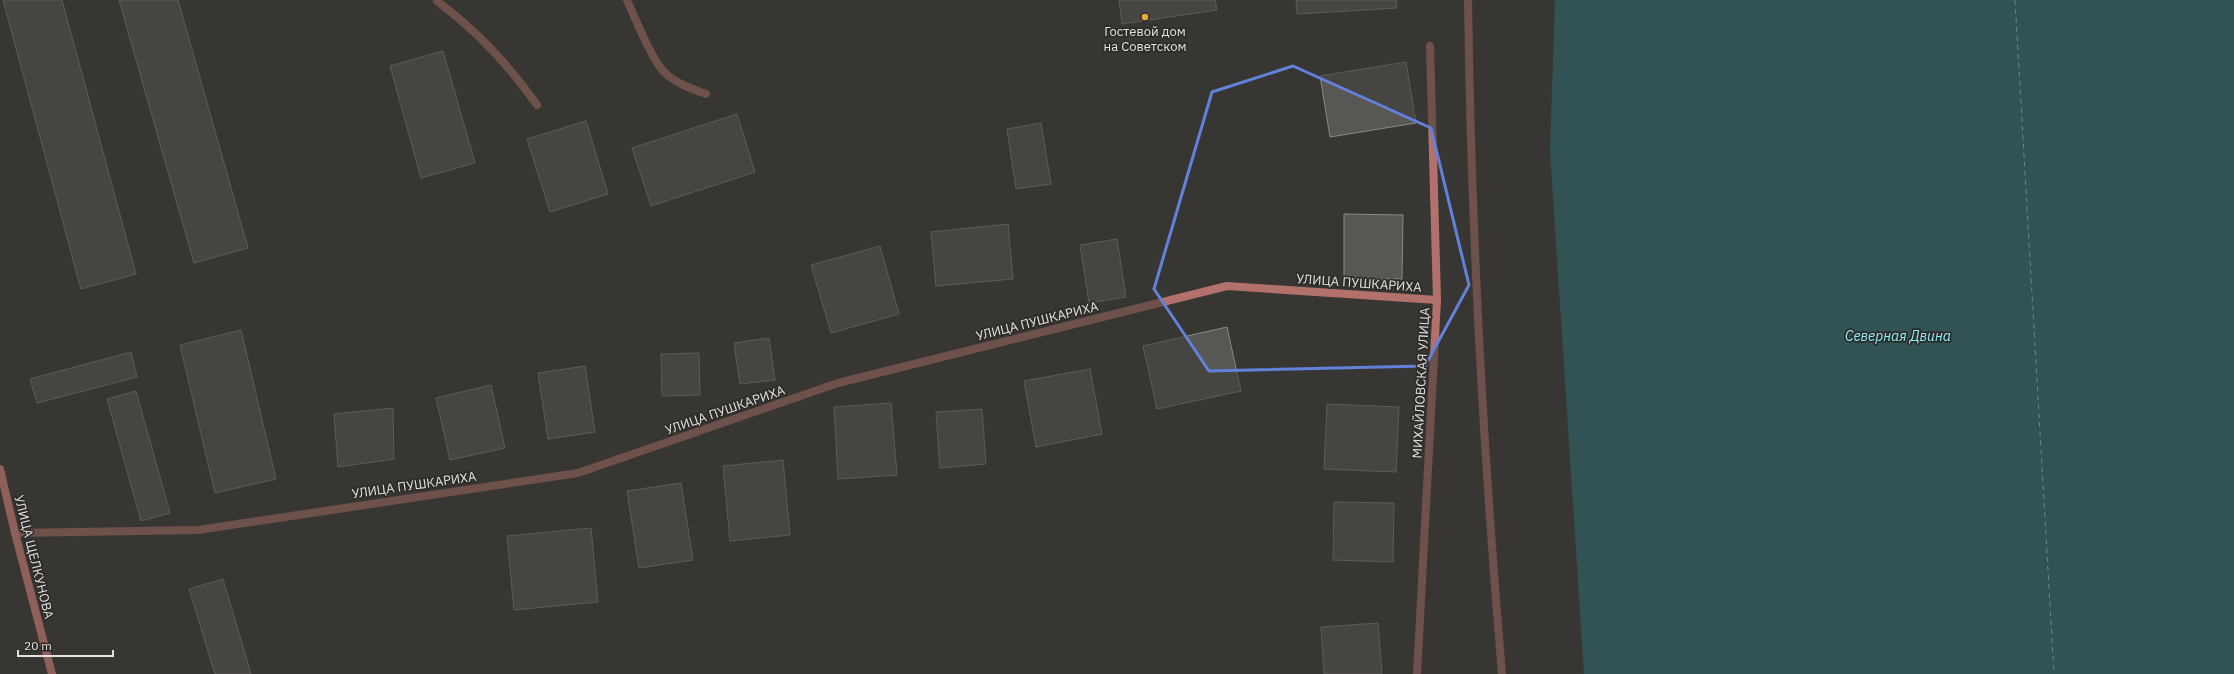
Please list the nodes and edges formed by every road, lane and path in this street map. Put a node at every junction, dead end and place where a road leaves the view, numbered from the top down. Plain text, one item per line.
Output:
1 (437, 0) edge
2 (627, 0) edge
3 (1468, 0) edge
4 (1430, 46) dead end
5 (706, 94) dead end
6 (537, 104) dead end
7 (1437, 300) junction
8 (0, 469) edge
9 (15, 533) junction
10 (52, 674) edge
11 (1417, 674) edge
12 (1502, 674) edge

1 - 6 street
2 - 5 street
3 - 12 street
4 - 7 street, МИХАЙЛОВСКАЯ УЛИЦА
7 - 9 street, УЛИЦА ПУШКАРИХА
7 - 11 street, МИХАЙЛОВСКАЯ УЛИЦА
8 - 9 main road, УЛИЦА ЩЕЛКУНОВА
9 - 10 main road, УЛИЦА ЩЕЛКУНОВА

